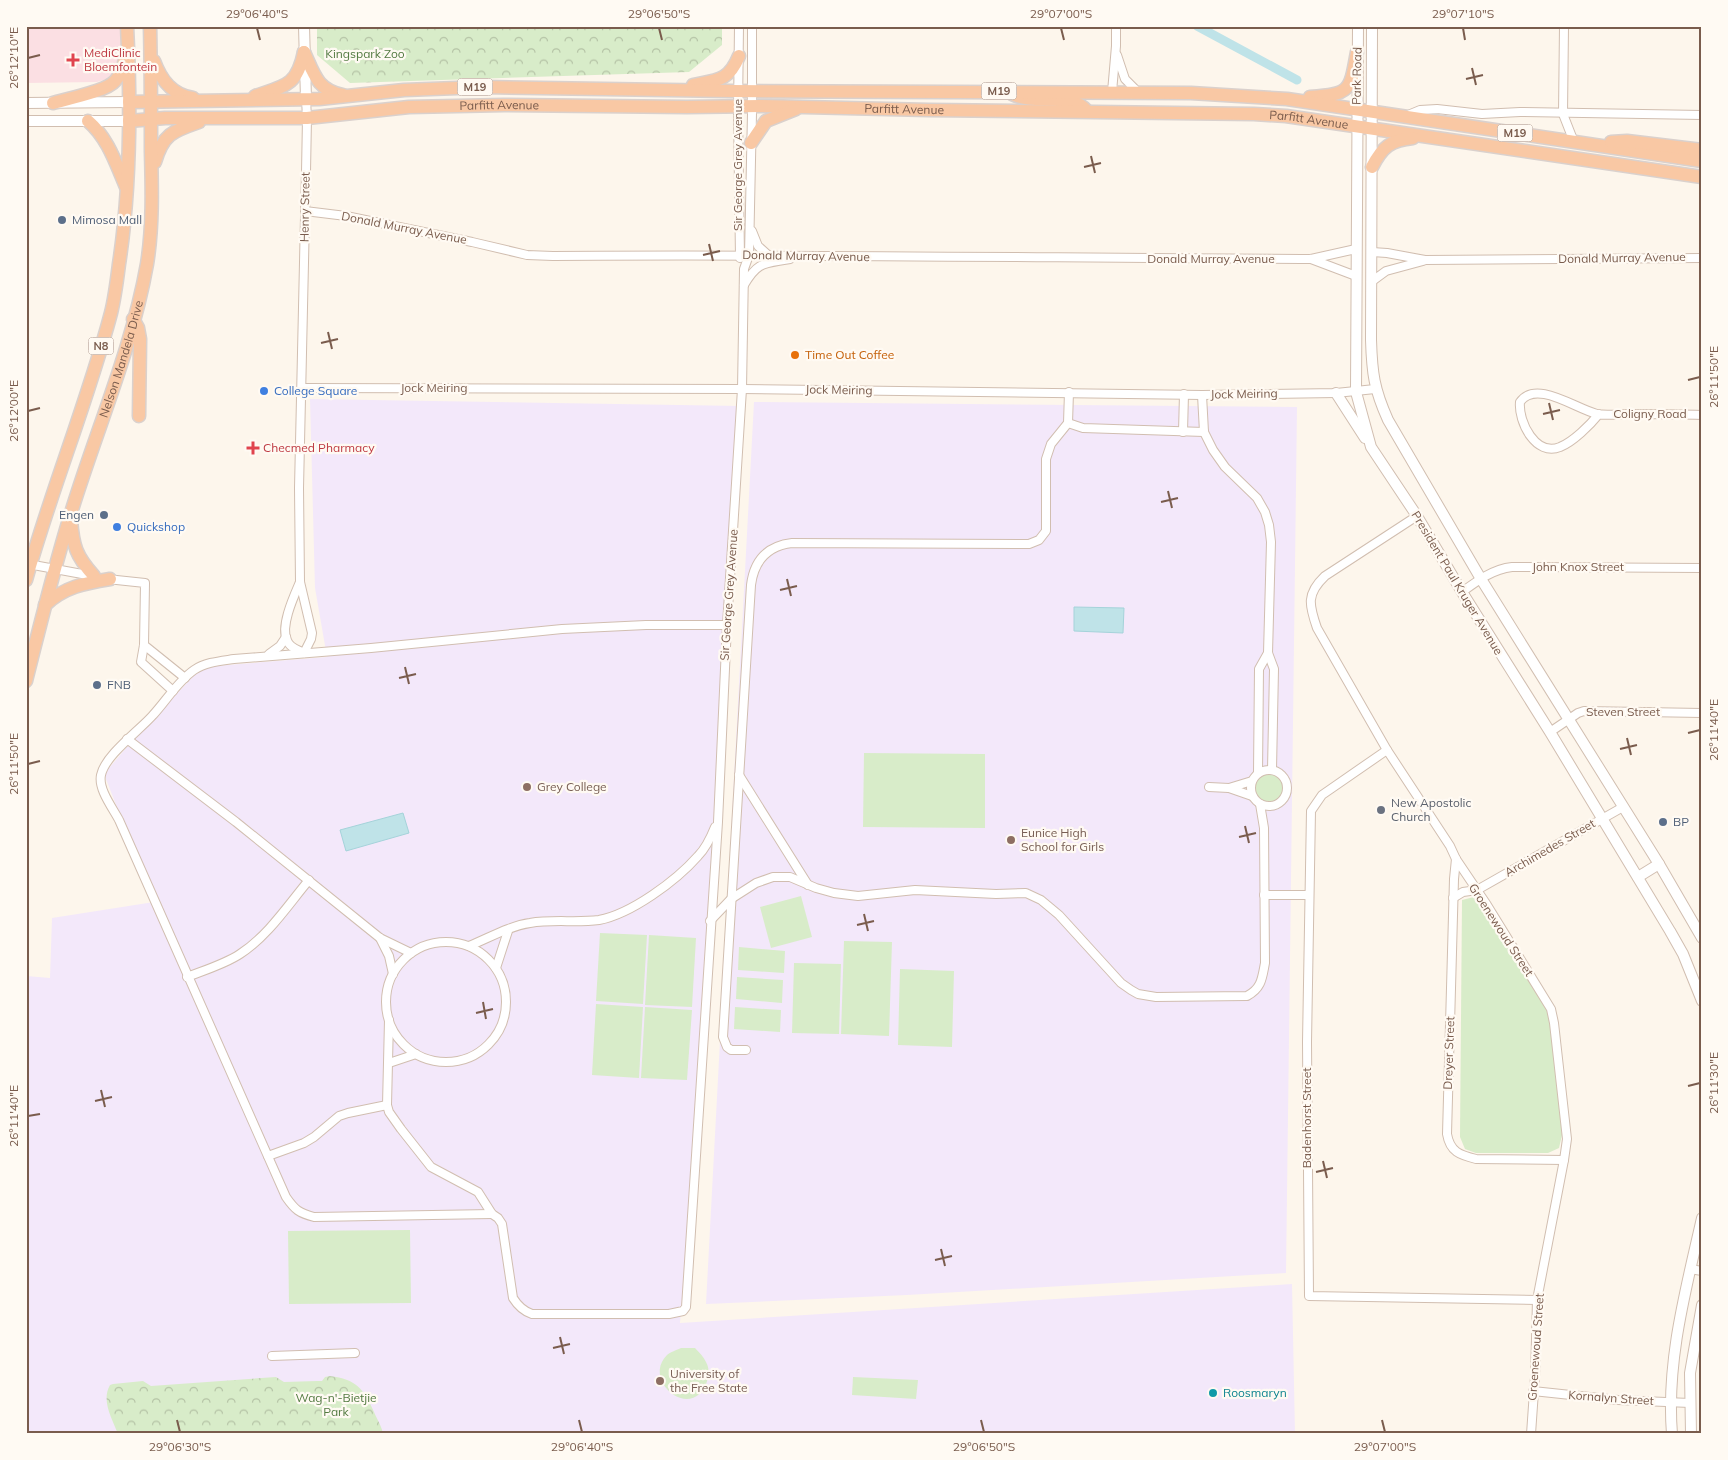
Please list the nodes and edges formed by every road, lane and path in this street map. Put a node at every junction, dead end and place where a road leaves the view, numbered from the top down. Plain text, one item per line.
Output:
1 (127, 26) edge
2 (150, 26) edge
3 (304, 26) edge
4 (739, 26) edge
5 (752, 26) edge
6 (1116, 26) edge
7 (1358, 26) edge
8 (1372, 26) edge
9 (1564, 26) edge
10 (1116, 46) junction
11 (128, 47) junction
12 (150, 51) junction
13 (304, 52) junction
14 (1357, 52) junction
15 (739, 56) junction
16 (484, 87) junction
17 (676, 90) junction
18 (738, 91) junction
19 (752, 91) junction
20 (1008, 91) junction
21 (1112, 92) junction
22 (1138, 92) junction
23 (349, 97) junction
24 (306, 99) junction
25 (1288, 99) junction
26 (208, 101) junction
27 (240, 101) junction
28 (129, 102) junction
29 (151, 102) junction
30 (26, 103) edge
31 (53, 103) junction
32 (560, 106) junction
33 (738, 106) junction
34 (752, 106) junction
35 (800, 107) junction
36 (1356, 109) junction
37 (1087, 111) junction
38 (1372, 112) junction
39 (1222, 113) junction
40 (1563, 114) junction
41 (1702, 115) edge
42 (1403, 116) junction
43 (307, 118) junction
44 (26, 119) edge
45 (151, 119) junction
46 (211, 119) junction
47 (88, 121) junction
48 (129, 121) junction
49 (1357, 126) junction
50 (1372, 129) junction
51 (1426, 137) junction
52 (1574, 142) junction
53 (751, 143) junction
54 (1602, 146) junction
55 (1702, 150) edge
56 (1702, 161) edge
57 (1372, 167) junction
58 (152, 174) junction
59 (1702, 178) edge
60 (128, 191) junction
61 (305, 211) junction
62 (750, 227) junction
63 (1356, 249) junction
64 (1372, 252) junction
65 (739, 255) junction
66 (749, 255) junction
67 (768, 255) junction
68 (804, 256) junction
69 (1701, 258) edge
70 (1311, 259) junction
71 (1424, 260) junction
72 (744, 269) junction
73 (1356, 276) junction
74 (1370, 282) junction
75 (744, 285) junction
76 (134, 319) junction
77 (302, 388) junction
78 (742, 389) junction
79 (1376, 389) junction
80 (1069, 392) junction
81 (1356, 392) junction
82 (1336, 393) junction
83 (1184, 394) junction
84 (1202, 395) junction
85 (1599, 414) junction
86 (1702, 415) edge
87 (139, 416) dead end
88 (1068, 423) junction
89 (1183, 432) junction
90 (1204, 432) junction
91 (1371, 447) junction
92 (71, 512) junction
93 (1417, 516) junction
94 (42, 528) junction
95 (26, 538) edge
96 (28, 564) edge
97 (1702, 568) edge
98 (54, 570) junction
99 (94, 576) junction
100 (110, 579) junction
101 (1481, 579) junction
102 (26, 580) edge
103 (300, 582) junction
104 (1462, 592) junction
105 (45, 605) junction
106 (726, 625) junction
107 (286, 637) junction
108 (144, 645) junction
109 (304, 653) junction
110 (1268, 653) junction
111 (265, 656) junction
112 (185, 678) junction
113 (26, 681) edge
114 (174, 691) junction
115 (1702, 713) edge
116 (1569, 719) junction
117 (1550, 732) junction
118 (127, 739) junction
119 (1387, 750) junction
120 (1272, 770) junction
121 (1258, 773) junction
122 (739, 775) junction
123 (1252, 780) junction
124 (1209, 787) dead end
125 (1229, 788) junction
126 (1252, 796) junction
127 (1260, 804) junction
128 (1271, 806) junction
129 (1622, 806) junction
130 (1602, 818) junction
131 (718, 822) junction
132 (1264, 828) junction
133 (1456, 859) junction
134 (1659, 864) junction
135 (1638, 876) junction
136 (309, 880) junction
137 (808, 885) junction
138 (1477, 890) junction
139 (1264, 895) junction
140 (1309, 895) junction
141 (1453, 898) junction
142 (731, 899) junction
143 (710, 921) junction
144 (508, 931) junction
145 (380, 938) junction
146 (1702, 938) edge
147 (469, 946) junction
148 (411, 953) junction
149 (496, 968) junction
150 (393, 974) junction
151 (187, 977) junction
152 (1702, 1001) edge
153 (389, 1020) junction
154 (746, 1050) dead end
155 (416, 1054) junction
156 (389, 1063) junction
157 (387, 1104) junction
158 (1566, 1149) junction
159 (268, 1156) junction
160 (1547, 1159) junction
161 (1564, 1160) junction
162 (492, 1214) junction
163 (1702, 1218) edge
164 (1690, 1269) junction
165 (1702, 1271) edge
166 (1537, 1300) junction
167 (1702, 1305) edge
168 (355, 1353) dead end
169 (272, 1356) dead end
170 (1533, 1391) junction
171 (1690, 1403) junction
172 (1671, 1404) junction
173 (1531, 1434) edge
174 (1672, 1434) edge
175 (1691, 1434) edge

1 - 11 highway, N8
2 - 12 highway, Nelson Mandela Drive / N8
3 - 13 street, Henry Street
4 - 15 street, Sir George Grey Avenue
5 - 19 street, Sir George Grey Avenue
6 - 10 street
7 - 14 street, Park Road
8 - 38 street, Park Road
9 - 40 street
10 - 21 street
10 - 22 street
11 - 28 highway, N8
11 - 31 highway
12 - 26 highway
12 - 29 highway, Nelson Mandela Drive / N8
13 - 23 highway
13 - 24 street, Henry Street
13 - 27 highway
14 - 25 highway
14 - 36 street, Park Road
15 - 17 highway
15 - 18 street, Sir George Grey Avenue
16 - 17 highway, Parfitt Avenue / M19
16 - 23 highway, Parfitt Avenue / M19
16 - 32 highway
17 - 18 highway, Parfitt Avenue / M19
18 - 19 highway, Parfitt Avenue / M19
18 - 33 street, Sir George Grey Avenue
19 - 20 highway, Parfitt Avenue / M19
19 - 34 street, Sir George Grey Avenue
20 - 21 highway, Parfitt Avenue / M19
20 - 37 highway
21 - 22 highway, Parfitt Avenue / M19
21 - 39 highway
22 - 25 highway, Parfitt Avenue / M19
23 - 24 highway, Parfitt Avenue / M19
24 - 27 highway, Parfitt Avenue / M19
24 - 43 street, Henry Street
25 - 36 highway, Parfitt Avenue / M19
26 - 27 highway, Parfitt Avenue / M19
26 - 29 highway, Parfitt Avenue / M19
28 - 29 highway, Parfitt Avenue / M19
28 - 31 street
28 - 48 highway, Nelson Mandela Drive / N8
29 - 45 highway, Nelson Mandela Drive / N8
30 - 31 street
32 - 33 highway, Parfitt Avenue / M19
32 - 43 highway, Parfitt Avenue / M19
33 - 34 highway, Parfitt Avenue / M19
33 - 65 street, Sir George Grey Avenue
34 - 35 highway, Parfitt Avenue / M19
34 - 53 street, Sir George Grey Avenue
35 - 37 highway, Parfitt Avenue / M19
35 - 53 highway
36 - 38 highway, Parfitt Avenue / M19
36 - 49 street, Park Road
37 - 39 highway, Parfitt Avenue / M19
38 - 42 highway, Parfitt Avenue / M19
38 - 50 street, President Paul Kruger Avenue
39 - 49 highway, Parfitt Avenue / M19
40 - 41 street, Parfitt Avenue
40 - 42 street, Parfitt Avenue
40 - 52 street
42 - 52 highway, Parfitt Avenue / M19
43 - 46 highway, Parfitt Avenue / M19
43 - 61 street, Henry Street
44 - 47 street
45 - 46 highway, Parfitt Avenue / M19
45 - 48 highway, Parfitt Avenue / M19
45 - 58 highway, Nelson Mandela Drive / N8
46 - 58 highway
47 - 48 street
47 - 60 highway
48 - 60 highway, Nelson Mandela Drive / N8
49 - 50 highway, Parfitt Avenue / M19
49 - 63 street, President Paul Kruger Avenue
50 - 51 highway, Parfitt Avenue / M19
50 - 57 street, President Paul Kruger Avenue
51 - 57 highway
51 - 59 highway, Parfitt Avenue / M19
52 - 54 highway, Parfitt Avenue / M19
53 - 62 street, Sir George Grey Avenue
54 - 55 highway
54 - 56 highway, Parfitt Avenue / M19
57 - 64 street, President Paul Kruger Avenue
58 - 76 highway, Nelson Mandela Drive / N8
60 - 94 highway, Nelson Mandela Drive / N8
61 - 65 street, Donald Murray Avenue
61 - 77 street, Henry Street
62 - 66 street, Sir George Grey Avenue
62 - 67 street
63 - 70 street, Donald Murray Avenue
63 - 73 street, President Paul Kruger Avenue
64 - 71 street, Donald Murray Avenue
64 - 74 street, President Paul Kruger Avenue
65 - 66 street, Donald Murray Avenue
65 - 72 street, Sir George Grey Avenue
66 - 67 street, Donald Murray Avenue
66 - 72 street, Sir George Grey Avenue
67 - 68 street, Donald Murray Avenue
68 - 70 street, Donald Murray Avenue
68 - 75 street
69 - 71 street, Donald Murray Avenue
70 - 73 street, Donald Murray Avenue
71 - 74 street, Donald Murray Avenue
72 - 75 street, Sir George Grey Avenue
73 - 81 street, President Paul Kruger Avenue
74 - 79 street, President Paul Kruger Avenue
75 - 78 street, Sir George Grey Avenue
76 - 87 highway
76 - 92 highway, Nelson Mandela Drive / N8
77 - 78 street, Jock Meiring
77 - 103 street, Henry Street
78 - 80 street, Jock Meiring
78 - 106 street, Sir George Grey Avenue
79 - 81 street, Jock Meiring
79 - 101 street, President Paul Kruger Avenue
80 - 83 street, Jock Meiring
80 - 88 street
81 - 82 street, Jock Meiring
81 - 91 street, President Paul Kruger Avenue
82 - 84 street, Jock Meiring
82 - 91 street
83 - 84 street, Jock Meiring
83 - 89 street
84 - 90 street
85 - 85 street, Coligny Road
85 - 86 street, Coligny Road
88 - 89 street
88 - 122 street
89 - 90 street
90 - 110 street
91 - 93 street, President Paul Kruger Avenue
92 - 98 highway, Nelson Mandela Drive / N8
92 - 99 highway
93 - 104 street, President Paul Kruger Avenue
93 - 119 street, Groenewoud Street
94 - 95 highway
94 - 96 highway, Nelson Mandela Drive / N8
96 - 98 street
96 - 102 highway, Nelson Mandela Drive / N8
97 - 101 street, John Knox Street
98 - 99 street
98 - 105 highway, Nelson Mandela Drive / N8
99 - 100 street
100 - 105 highway
100 - 108 street
101 - 104 street, John Knox Street
101 - 116 street, President Paul Kruger Avenue
103 - 107 street
103 - 109 street
104 - 117 street, President Paul Kruger Avenue
105 - 113 highway, Nelson Mandela Drive / N8
106 - 109 street
106 - 131 street, Sir George Grey Avenue
107 - 109 street
107 - 111 street
108 - 112 street
108 - 114 street
109 - 111 street
110 - 120 street
110 - 121 street
111 - 112 street
112 - 114 street
114 - 118 street
115 - 116 street, Steven Street
116 - 117 street, Steven Street
116 - 129 street, President Paul Kruger Avenue
117 - 130 street, President Paul Kruger Avenue
118 - 136 street
118 - 151 street
119 - 133 street, Groenewoud Street
119 - 140 street, Badenhorst Street
120 - 121 street
120 - 128 street
121 - 123 street
122 - 137 street
122 - 142 street
123 - 125 street
123 - 126 street
124 - 125 street
125 - 126 street
126 - 127 street
127 - 128 street
127 - 132 street
128 - 132 street
129 - 130 street, Archimedes Street
129 - 134 street, President Paul Kruger Avenue
130 - 135 street, President Paul Kruger Avenue
130 - 138 street, Archimedes Street
131 - 143 street, Sir George Grey Avenue
131 - 144 street
132 - 139 street
133 - 138 street, Groenewoud Street
133 - 141 street, Dreyer Street
134 - 135 street
134 - 146 street, President Paul Kruger Avenue
135 - 152 street, President Paul Kruger Avenue
136 - 145 street
136 - 151 street
137 - 139 street
137 - 142 street
138 - 141 street, Archimedes Street
138 - 158 street, Groenewoud Street
139 - 140 street
140 - 166 street, Badenhorst Street
141 - 160 street, Dreyer Street
142 - 143 street
142 - 154 street
143 - 162 street, Sir George Grey Avenue
144 - 147 street
144 - 149 street
145 - 148 street
145 - 150 street
147 - 148 street
147 - 149 street
148 - 150 street
149 - 155 street
150 - 153 street
151 - 159 street
153 - 155 street
153 - 156 street
155 - 156 street
156 - 157 street
157 - 159 street
157 - 162 street
158 - 160 street, Dreyer Street
158 - 161 street, Groenewoud Street
159 - 162 street
160 - 161 street, Dreyer Street
161 - 166 street, Groenewoud Street
163 - 164 street
164 - 165 street
164 - 172 street
166 - 170 street, Groenewoud Street
167 - 171 street
168 - 169 street
170 - 172 street, Kornalyn Street
170 - 173 street, Groenewoud Street
171 - 172 street, Kornalyn Street
171 - 175 street
172 - 174 street

